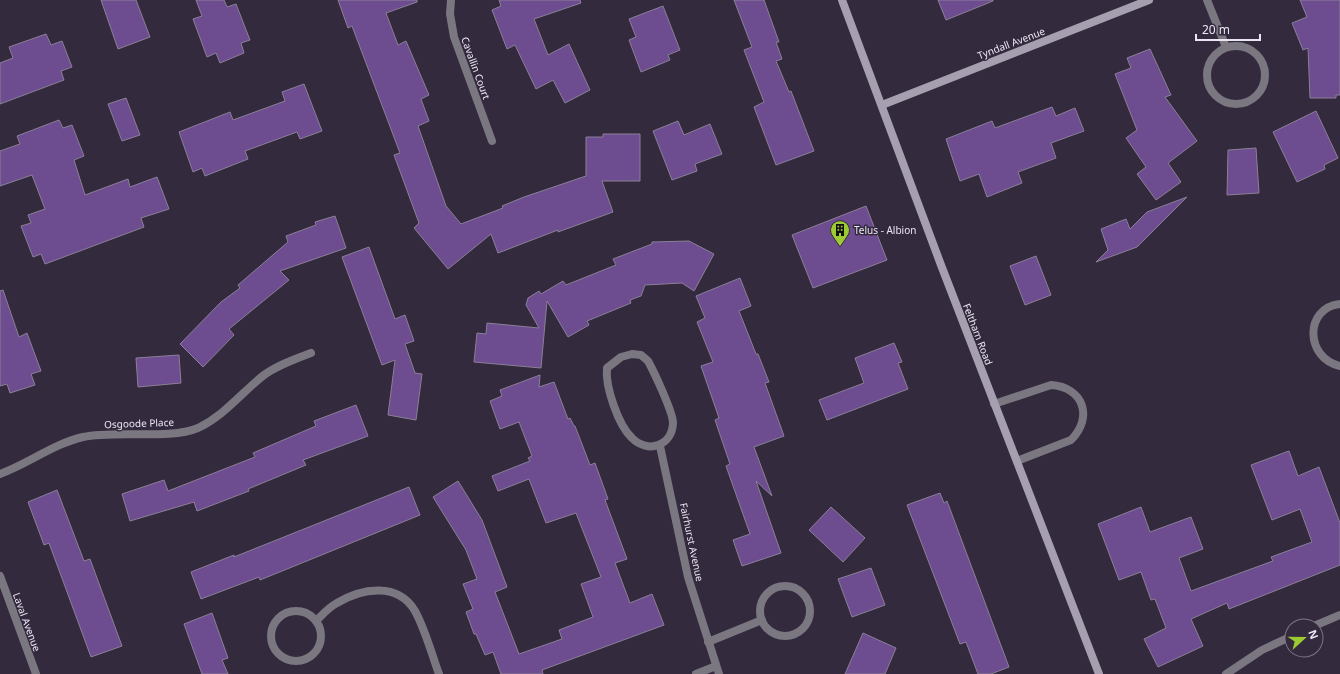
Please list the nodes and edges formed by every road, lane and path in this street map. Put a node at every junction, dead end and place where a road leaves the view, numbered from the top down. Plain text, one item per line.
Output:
1 (451, 0) edge
2 (842, 0) edge
3 (1148, 0) edge
4 (1206, 0) edge
5 (1226, 47) junction
6 (882, 105) junction
7 (492, 141) dead end
8 (1340, 304) edge
9 (311, 353) dead end
10 (1340, 366) edge
11 (994, 404) junction
12 (660, 446) junction
13 (1017, 461) junction
14 (0, 474) edge
15 (0, 576) edge
16 (1340, 615) edge
17 (762, 620) junction
18 (316, 621) junction
19 (1324, 622) edge
20 (1284, 640) edge
21 (708, 642) junction
22 (718, 670) edge
23 (36, 674) edge
24 (439, 674) edge
25 (696, 674) edge
26 (1099, 674) edge
27 (1226, 674) edge

1 - 7 street, Cavallin Court
2 - 6 street, Feltham Road
3 - 6 street, Tyndall Avenue
4 - 5 street
5 - 5 street
6 - 11 street, Feltham Road
8 - 10 street
9 - 14 street, Osgoode Place
11 - 13 street, Feltham Road
11 - 13 street
12 - 12 street
12 - 21 street, Fairhurst Avenue
13 - 26 street, Feltham Road
15 - 23 street, Laval Avenue
16 - 19 street
17 - 17 street
17 - 21 street
18 - 18 street
18 - 24 street
20 - 27 street
21 - 22 street, Fairhurst Avenue
22 - 25 street

